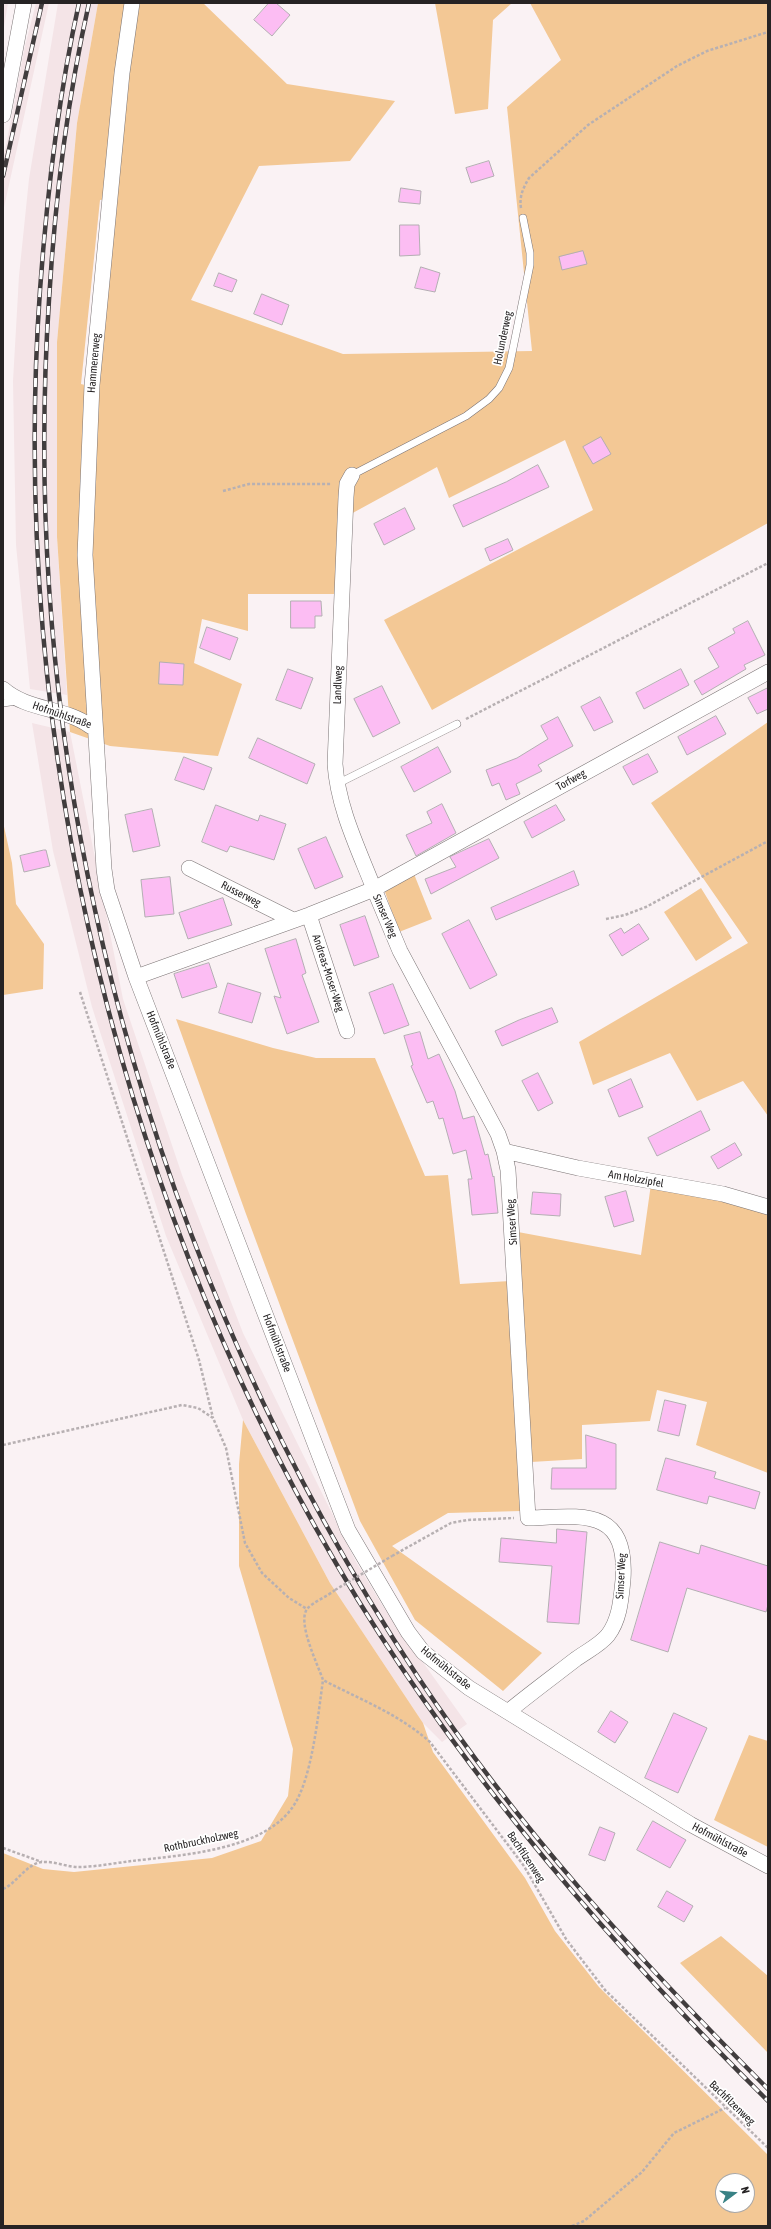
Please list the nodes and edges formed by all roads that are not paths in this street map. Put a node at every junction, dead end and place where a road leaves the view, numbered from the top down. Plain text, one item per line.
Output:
1 (24, 3) edge
2 (132, 3) edge
3 (3, 115) edge
4 (523, 218) road end
5 (350, 480) joint
6 (768, 672) edge
7 (3, 689) edge
8 (19, 700) junction
9 (3, 703) edge
10 (95, 724) junction
11 (457, 724) road end
12 (336, 784) junction
13 (189, 868) dead end
14 (374, 889) junction
15 (308, 915) junction
16 (293, 920) junction
17 (136, 977) junction
18 (347, 1031) dead end
19 (504, 1150) junction
20 (768, 1206) edge
21 (509, 1712) junction
22 (768, 1866) edge

1 - 3 street
2 - 10 street, Hammererweg
4 - 5 lane, Holunderweg
5 - 12 street, Landlweg
6 - 14 street, Torfweg
7 - 8 street, Hofmühlstraße
8 - 9 lane
8 - 10 street, Hofmühlstraße
10 - 17 street, Hofmühlstraße
11 - 12 lane
12 - 14 street, Landlweg
13 - 16 street, Russerweg
14 - 15 street, Simser Weg
14 - 19 street, Simser Weg
15 - 16 street, Simser Weg
15 - 18 street, Andreas-Moser-Weg
16 - 17 street, Simser Weg
17 - 21 street, Hofmühlstraße
19 - 20 street, Am Holzzipfel
19 - 21 street, Simser Weg
21 - 22 street, Hofmühlstraße

